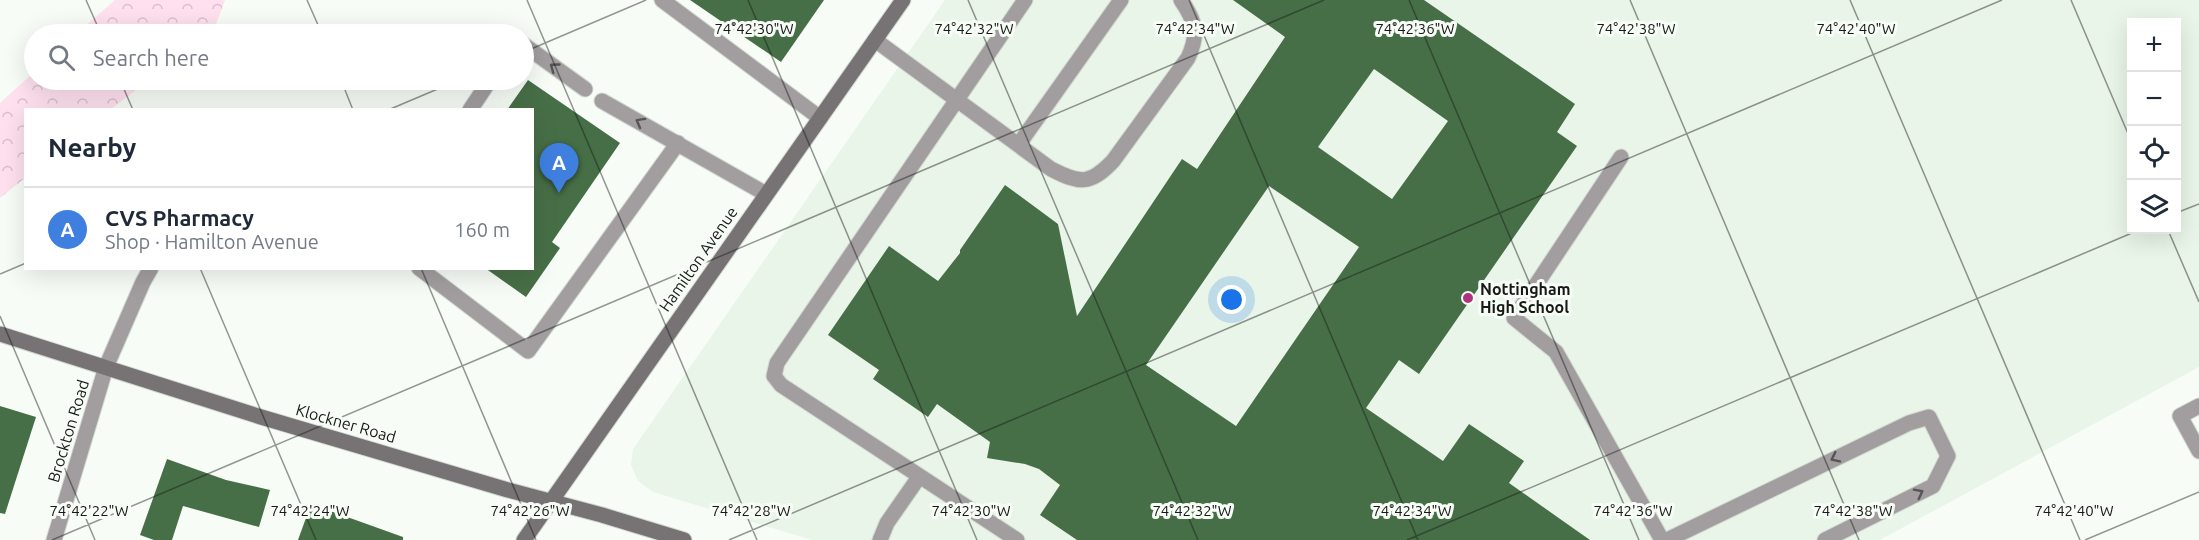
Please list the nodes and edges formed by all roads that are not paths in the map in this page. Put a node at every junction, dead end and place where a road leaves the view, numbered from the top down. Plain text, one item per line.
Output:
1 (662, 0) edge
2 (903, 0) edge
3 (1025, 0) edge
4 (1121, 0) edge
5 (1181, 0) edge
6 (875, 40) junction
7 (534, 52) edge
8 (585, 89) dead end
9 (483, 90) edge
10 (958, 100) junction
11 (602, 101) dead end
12 (471, 108) edge
13 (820, 118) junction
14 (678, 143) junction
15 (1018, 144) junction
16 (1621, 157) dead end
17 (766, 194) junction
18 (150, 270) edge
19 (422, 270) edge
20 (0, 334) edge
21 (106, 367) junction
22 (2199, 406) edge
23 (2199, 451) edge
24 (919, 477) junction
25 (551, 502) junction
26 (54, 540) edge
27 (524, 540) edge
28 (684, 540) edge
29 (880, 540) edge
30 (1017, 540) edge
31 (1664, 540) edge
32 (1826, 540) edge

1 - 13 street
2 - 6 main road, Hamilton Avenue
3 - 10 street
4 - 15 street
5 - 15 street
6 - 10 street
6 - 13 main road, Hamilton Avenue
8 -> 7 street
9 - 12 street
10 - 15 street
10 - 24 street
14 -> 11 street
13 - 17 main road, Hamilton Avenue
14 - 17 street
14 - 19 street
16 - 31 street
17 - 25 main road, Hamilton Avenue
18 - 21 street, Brockton Road
20 - 21 main road, Klockner Road
21 - 25 main road, Klockner Road
21 - 26 street, Brockton Road
22 - 23 street
24 - 29 street
24 - 30 street
25 - 27 main road, Hamilton Avenue
25 - 28 main road, Klockner Road
32 -> 31 street

